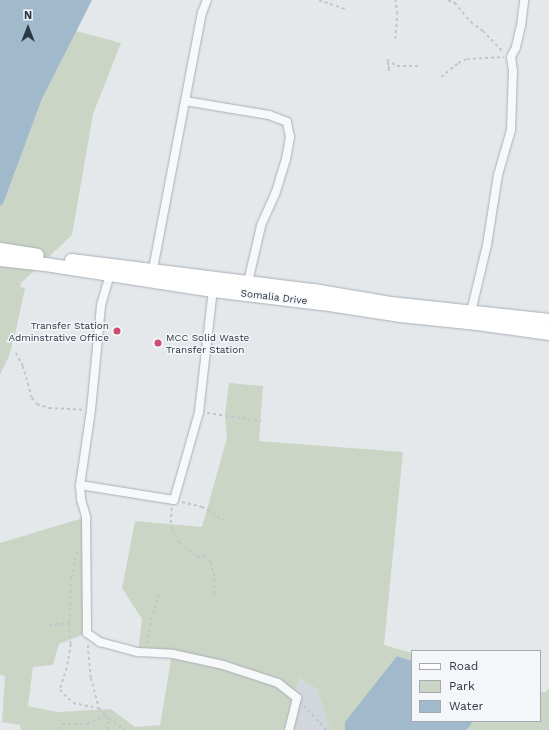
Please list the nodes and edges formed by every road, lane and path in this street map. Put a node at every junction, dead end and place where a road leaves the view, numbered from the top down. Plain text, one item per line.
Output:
1 (207, 0) edge
2 (319, 0) edge
3 (395, 0) edge
4 (448, 0) edge
5 (524, 0) edge
6 (346, 9) dead end
7 (395, 39) dead end
8 (389, 66) dead end
9 (419, 66) dead end
10 (442, 77) dead end
11 (185, 101) junction
12 (0, 248) edge
13 (0, 259) edge
14 (152, 269) junction
15 (110, 274) junction
16 (248, 282) junction
17 (213, 290) junction
18 (471, 312) junction
19 (549, 320) edge
20 (549, 333) edge
21 (16, 353) dead end
22 (91, 410) junction
23 (199, 412) junction
24 (261, 421) dead end
25 (80, 485) junction
26 (174, 500) junction
27 (227, 522) dead end
28 (78, 548) dead end
29 (159, 594) dead end
30 (214, 596) dead end
31 (69, 623) junction
32 (50, 625) dead end
33 (87, 633) junction
34 (142, 652) junction
35 (297, 698) junction
36 (99, 708) junction
37 (106, 716) junction
38 (109, 719) junction
39 (62, 730) edge
40 (107, 730) edge
41 (126, 730) edge
42 (289, 730) edge
43 (326, 730) edge

1 - 11 street
2 - 6 path
3 - 7 path
4 - 10 path
5 - 18 street
8 - 9 path
11 - 14 street
11 - 16 street
12 - 14 main road, Somalia Drive
13 - 15 main road, Somalia Drive
14 - 16 main road, Somalia Drive
15 - 17 main road, Somalia Drive
15 - 22 street
16 - 18 main road, Somalia Drive
17 - 20 main road, Somalia Drive
17 - 23 street
18 - 19 main road, Somalia Drive
21 - 22 path
22 - 25 street
23 - 24 path
23 - 26 street
25 - 26 street
25 - 33 street
26 - 27 path
26 - 30 path
28 - 31 path
29 - 34 path
31 - 32 path
31 - 36 path
33 - 34 street
33 - 36 path
34 - 35 street
35 - 42 street
35 - 43 path
36 - 37 path
37 - 38 path
37 - 39 path
38 - 40 path
38 - 41 path

